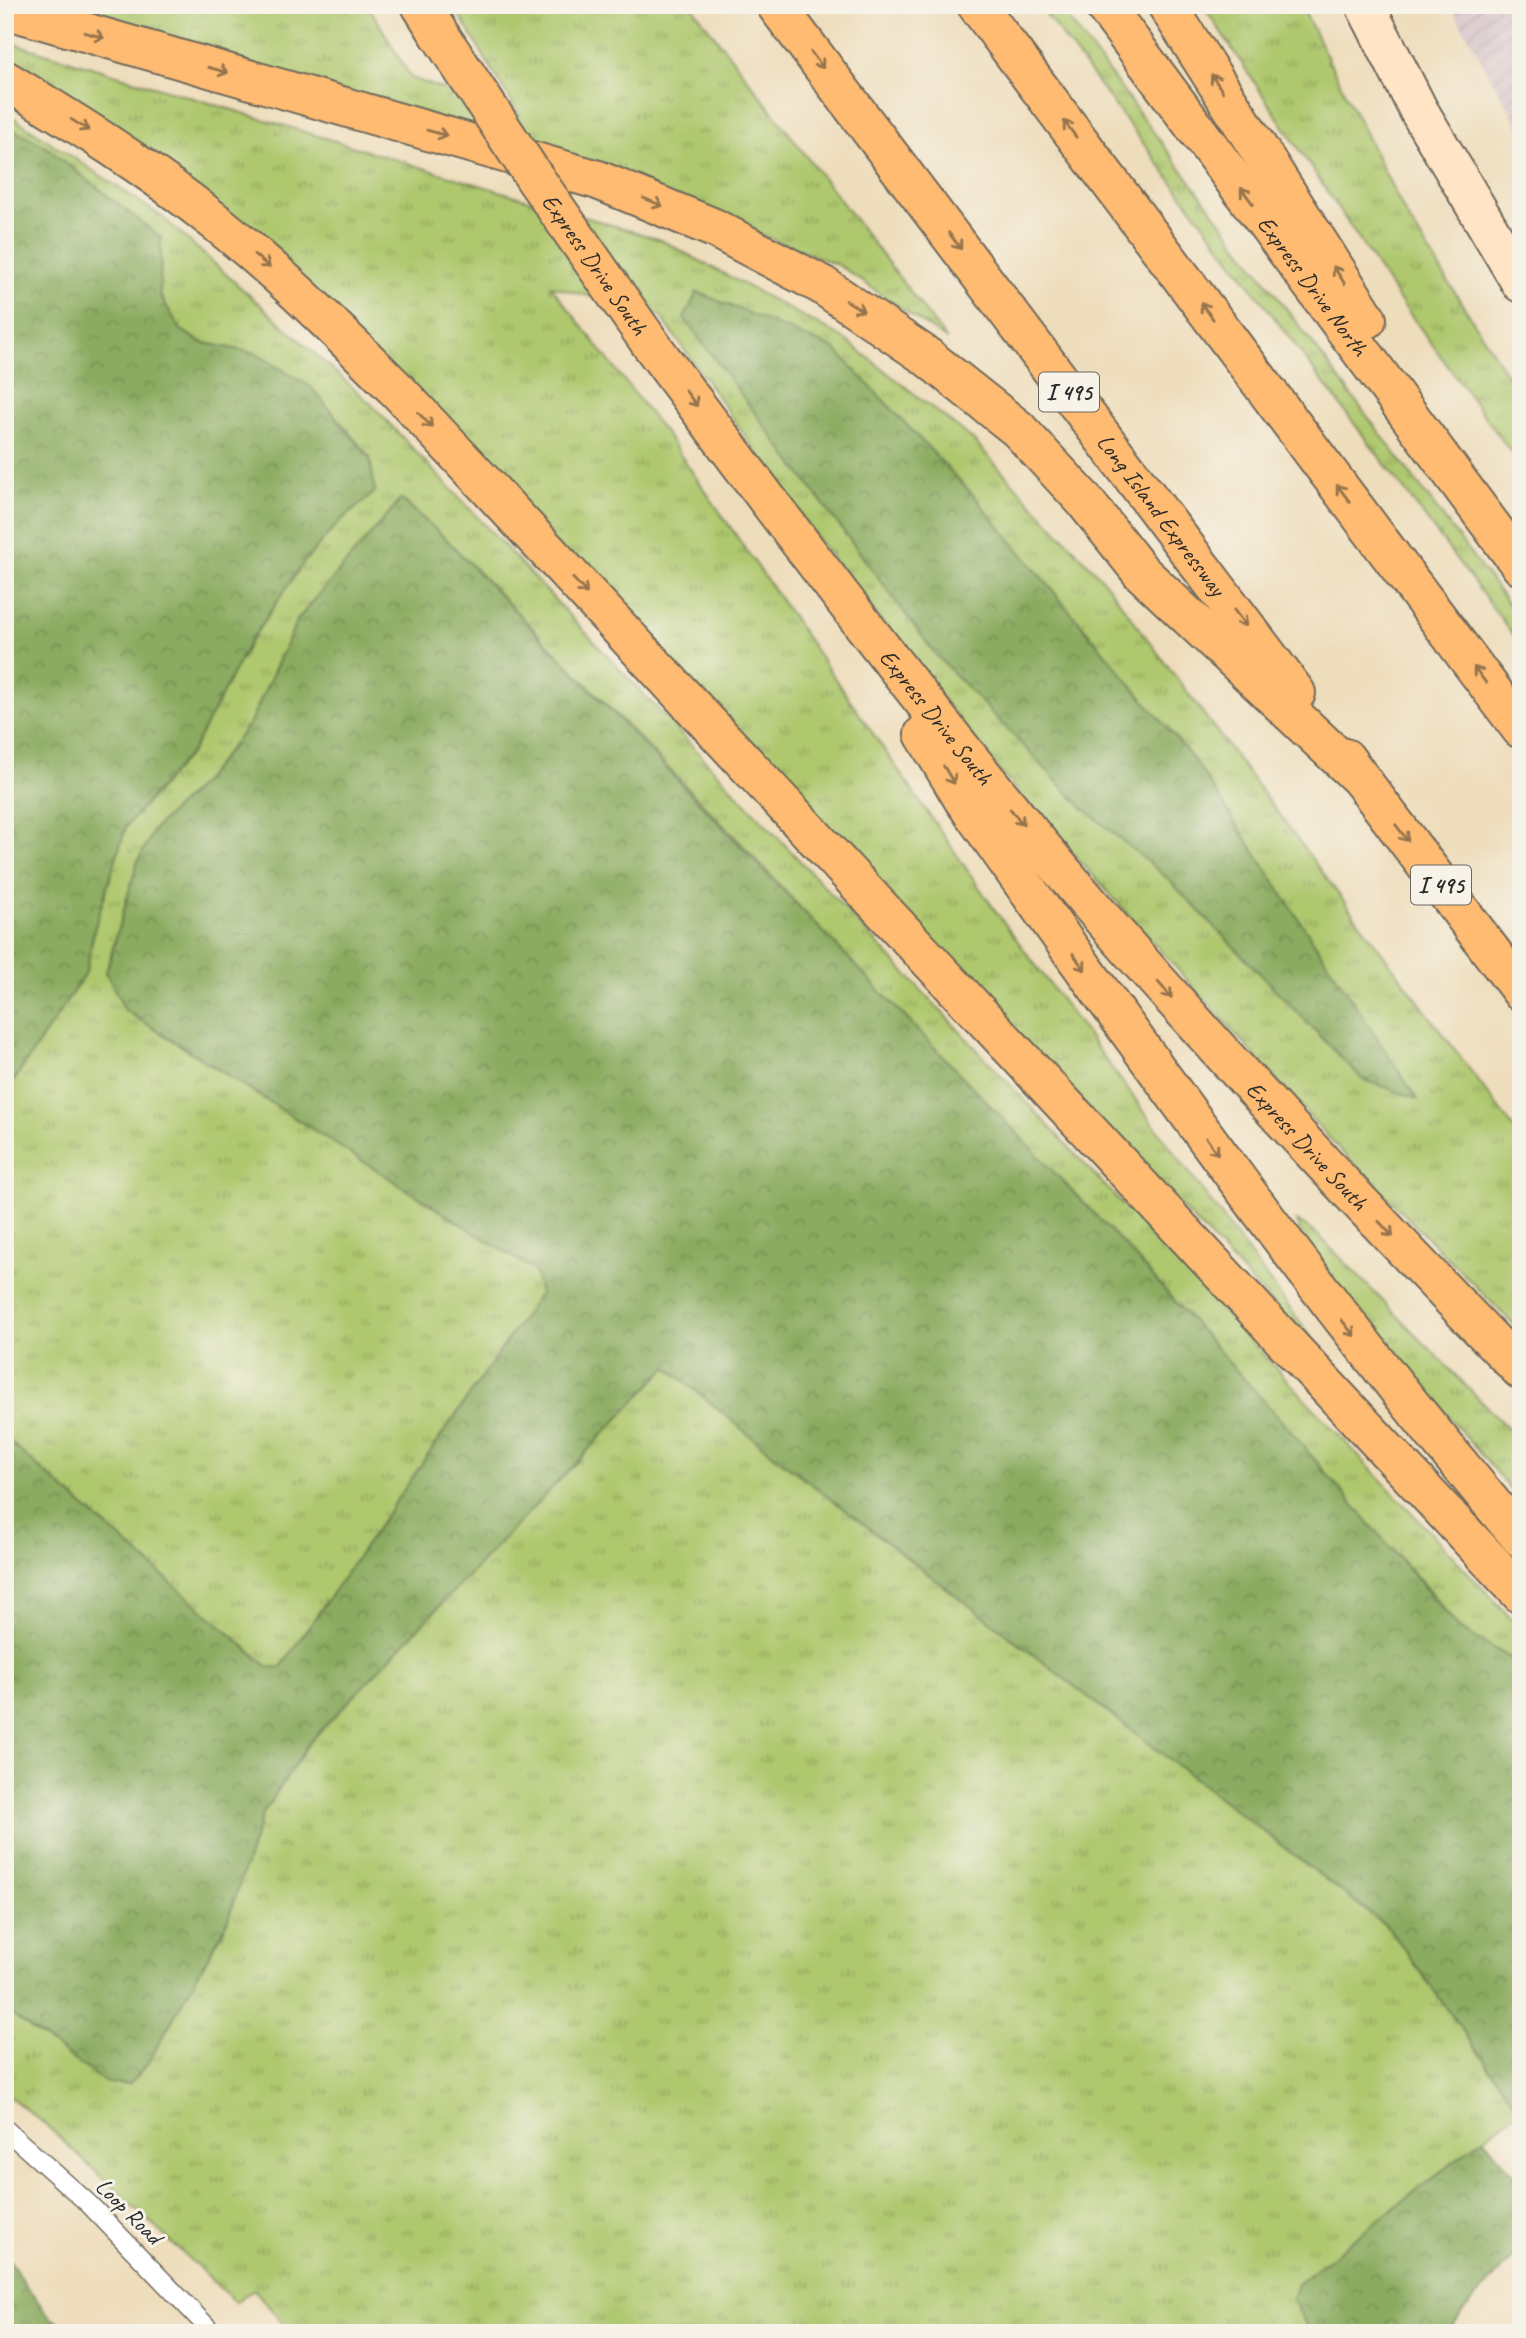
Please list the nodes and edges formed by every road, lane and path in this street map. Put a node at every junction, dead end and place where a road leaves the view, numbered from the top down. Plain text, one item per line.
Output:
1 (776, 5) edge
2 (977, 5) edge
3 (1104, 5) edge
4 (1167, 5) edge
5 (1364, 5) edge
6 (5, 9) edge
7 (429, 17) edge
8 (5, 80) edge
9 (1521, 282) edge
10 (1521, 559) edge
11 (1521, 566) edge
12 (837, 592) junction
13 (1521, 729) edge
14 (1361, 779) junction
15 (1521, 991) edge
16 (1521, 1370) edge
17 (1521, 1538) edge
18 (1521, 1594) edge
19 (5, 2129) edge
20 (213, 2333) edge

1 -> 14 highway, Long Island Expressway / I 495
13 -> 2 highway
11 -> 3 highway, Express Drive North
10 -> 4 highway
5 - 9 main road
6 -> 14 highway
7 -> 12 highway, Express Drive South, bridge
8 -> 18 highway
12 -> 16 highway, Express Drive South
12 -> 17 highway
14 -> 15 highway, Long Island Expressway / I 495
19 - 20 lane, Loop Road

